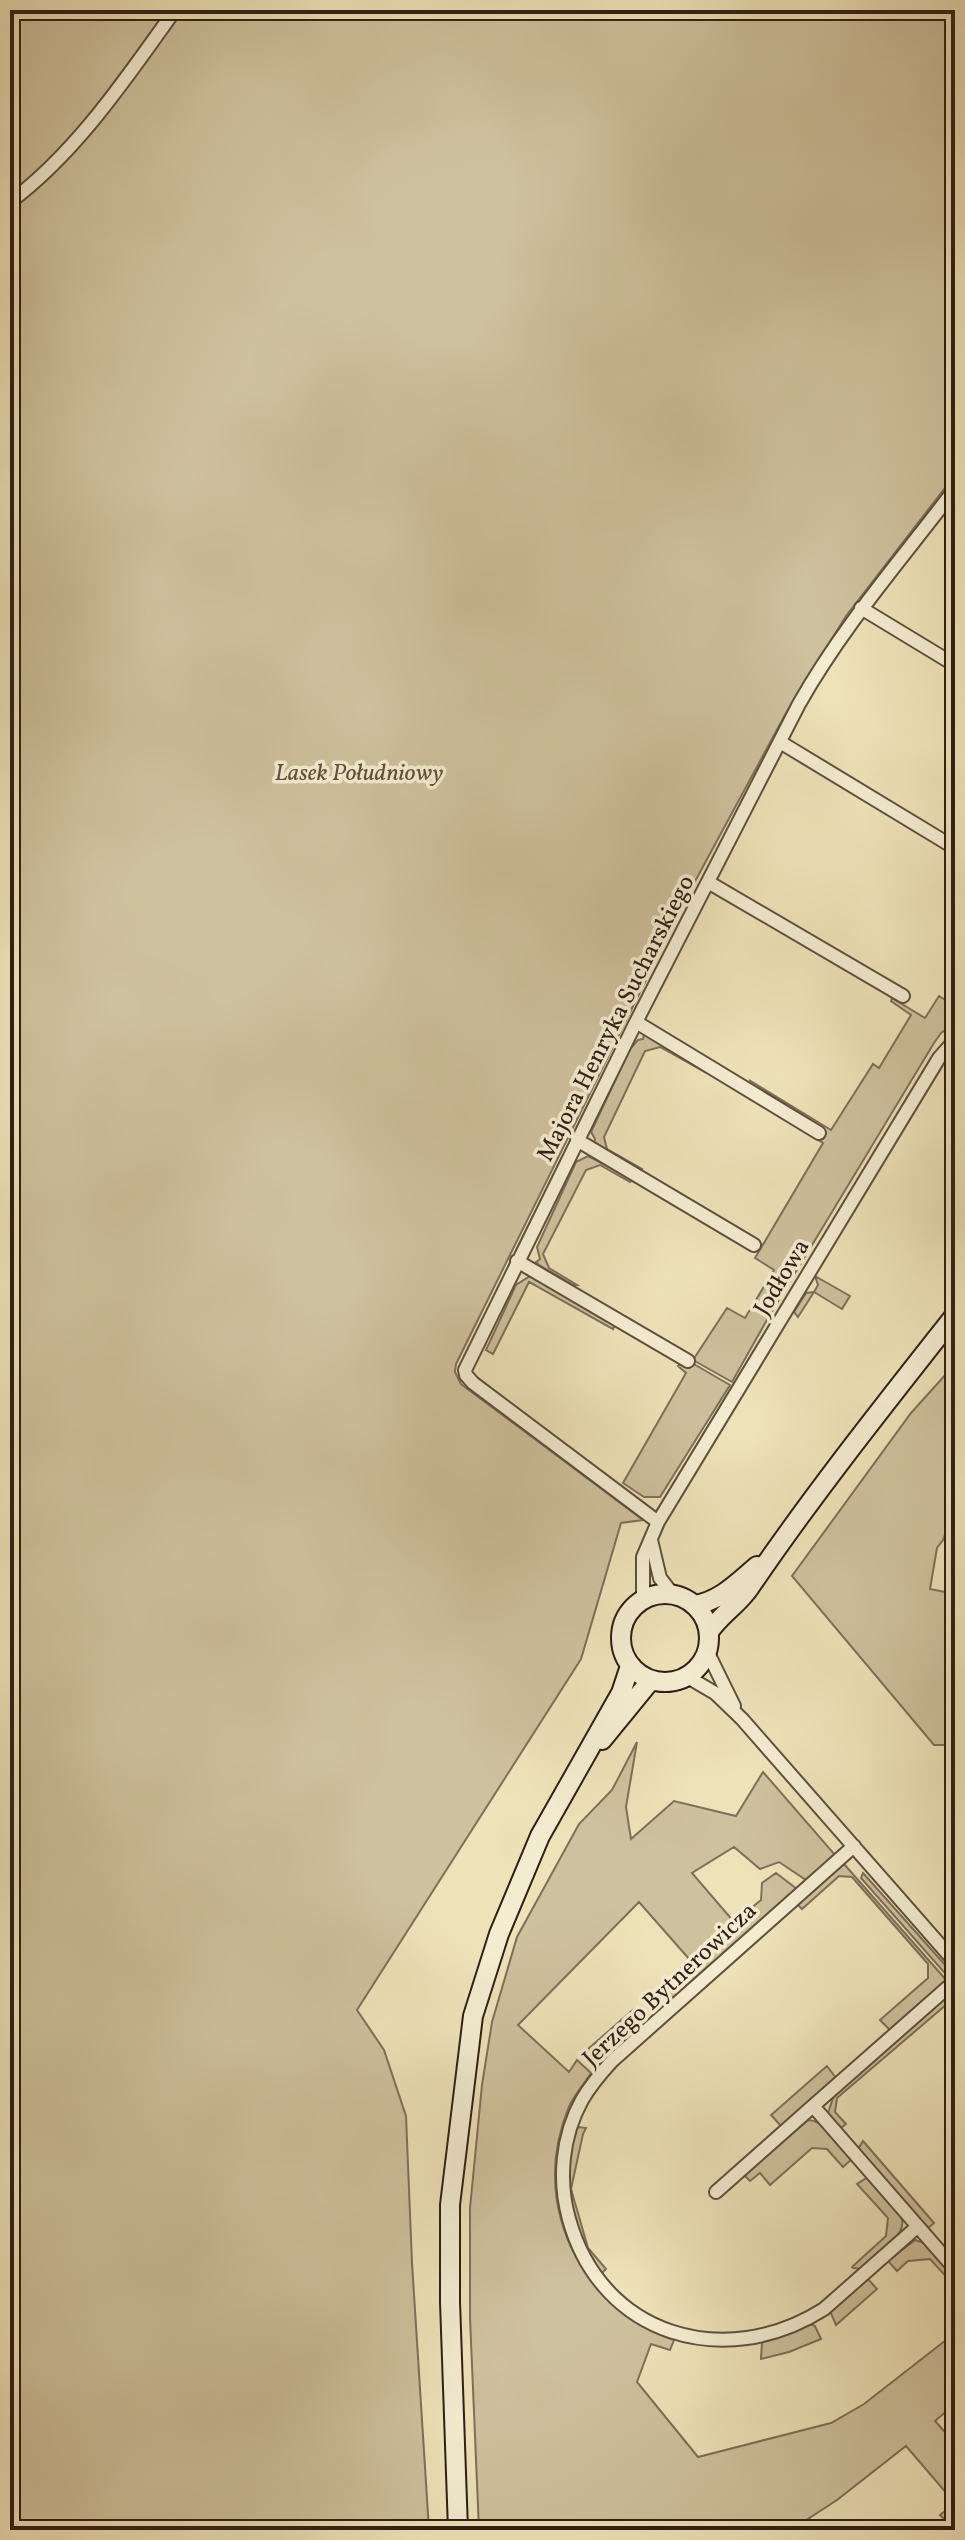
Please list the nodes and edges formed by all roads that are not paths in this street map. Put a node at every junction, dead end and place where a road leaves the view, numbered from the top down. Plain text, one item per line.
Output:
1 (175, 10) edge
2 (10, 202) edge
3 (955, 489) edge
4 (861, 608) junction
5 (955, 665) edge
6 (780, 742) junction
7 (955, 848) edge
8 (708, 882) junction
9 (903, 996) dead end
10 (636, 1022) junction
11 (955, 1040) edge
12 (819, 1133) dead end
13 (577, 1140) junction
14 (754, 1245) dead end
15 (517, 1261) junction
16 (955, 1315) edge
17 (688, 1361) dead end
18 (658, 1522) junction
19 (651, 1540) junction
20 (771, 1554) junction
21 (674, 1596) junction
22 (643, 1600) junction
23 (694, 1605) junction
24 (708, 1642) junction
25 (630, 1666) junction
26 (686, 1676) junction
27 (651, 1680) junction
28 (742, 1719) junction
29 (585, 1760) junction
30 (854, 1846) junction
31 (955, 1962) edge
32 (955, 1981) edge
33 (813, 2106) junction
34 (716, 2192) dead end
35 (917, 2227) junction
36 (955, 2269) edge
37 (955, 2525) edge
38 (458, 2530) edge
39 (948, 2530) edge

1 - 2 street
3 - 4 street, Majora Henryka Sucharskiego
4 - 5 street
4 - 6 street, Majora Henryka Sucharskiego
6 - 7 street
6 - 8 street, Majora Henryka Sucharskiego
8 - 9 street
8 - 10 street, Majora Henryka Sucharskiego
10 - 12 street
10 - 13 street, Majora Henryka Sucharskiego
11 - 18 street, Jodłowa
13 - 14 street
13 - 15 street, Majora Henryka Sucharskiego
15 - 17 street
15 - 18 street, Majora Henryka Sucharskiego
16 - 20 main road
18 - 19 street, Jodłowa
19 - 21 street
19 - 22 street, Jodłowa
20 - 23 main road
20 - 24 main road
21 - 22 main road
21 - 23 main road
22 - 25 main road
23 - 24 main road
24 - 26 main road
24 - 28 street
25 - 27 main road
25 - 29 main road
26 - 27 main road
26 - 28 street
27 - 29 main road
28 - 30 street
29 - 38 main road
30 - 31 street
30 - 35 street, Jerzego Bytnerowicza
32 - 33 street
33 - 34 street
33 - 35 street
35 - 36 street
37 - 39 street

